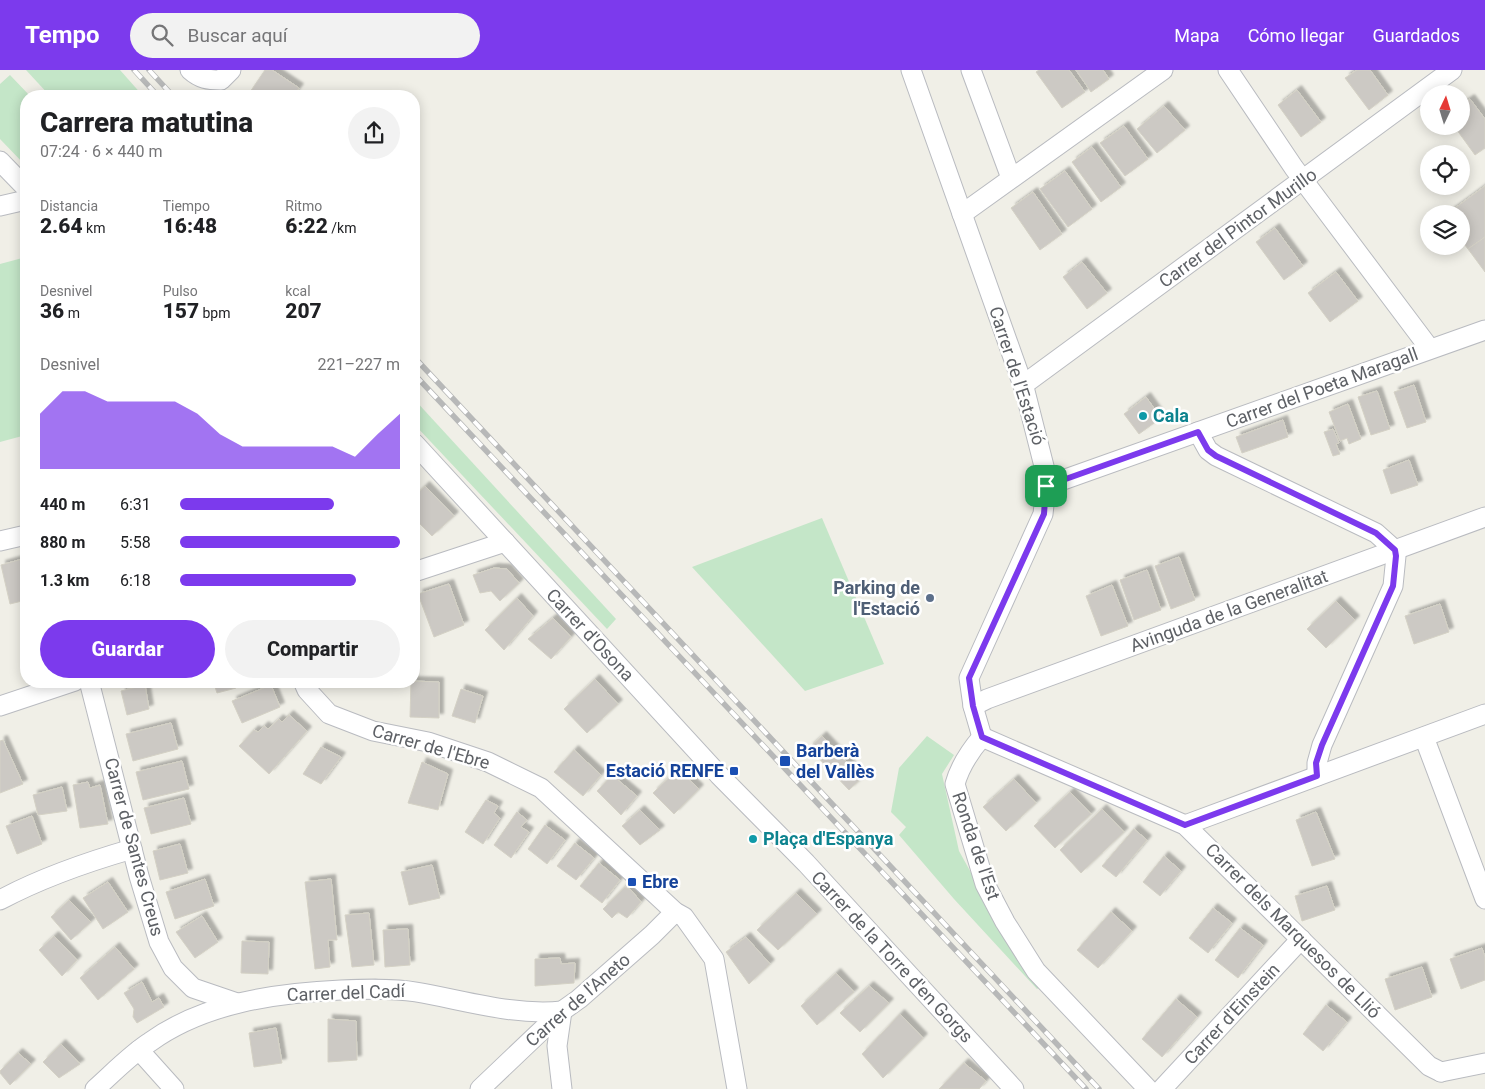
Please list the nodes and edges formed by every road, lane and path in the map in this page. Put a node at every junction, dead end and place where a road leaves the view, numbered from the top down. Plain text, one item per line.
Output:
1 (190, 70) edge
2 (911, 70) edge
3 (971, 70) edge
4 (1163, 70) edge
5 (1228, 70) edge
6 (1452, 70) edge
7 (226, 75) edge
8 (0, 161) edge
9 (1011, 178) junction
10 (1303, 180) junction
11 (20, 182) edge
12 (20, 201) edge
13 (0, 206) edge
14 (962, 214) junction
15 (1485, 330) edge
16 (1430, 350) junction
17 (1023, 385) junction
18 (1198, 432) junction
19 (420, 450) edge
20 (1046, 486) junction
21 (1485, 517) edge
22 (20, 536) edge
23 (0, 541) edge
24 (504, 542) junction
25 (1395, 550) junction
26 (420, 570) edge
27 (54, 688) edge
28 (92, 688) edge
29 (306, 688) edge
30 (0, 706) edge
31 (973, 706) junction
32 (1485, 714) edge
33 (1424, 736) junction
34 (982, 737) junction
35 (1317, 776) junction
36 (1185, 825) junction
37 (769, 826) joint
38 (132, 849) junction
39 (1485, 899) edge
40 (0, 900) edge
41 (675, 912) junction
42 (1301, 939) junction
43 (237, 1003) junction
44 (562, 1011) junction
45 (140, 1050) junction
46 (1485, 1063) edge
47 (1442, 1081) edge
48 (95, 1089) edge
49 (174, 1089) edge
50 (480, 1089) edge
51 (562, 1089) edge
52 (737, 1089) edge
53 (1014, 1089) edge
54 (1148, 1089) edge
55 (1162, 1089) edge

1 - 7 street
2 - 14 street, Carrer de l'Estació
3 - 9 street
4 - 9 street
5 - 10 street
6 - 10 street, Carrer del Pintor Murillo
8 - 11 street
9 - 14 street
10 - 16 street
10 - 17 street, Carrer del Pintor Murillo
12 - 13 street
14 - 17 street, Carrer de l'Estació
15 - 16 street, Carrer del Poeta Maragall
16 - 18 street, Carrer del Poeta Maragall
17 - 20 street, Carrer de l'Estació
18 - 20 street, Carrer del Poeta Maragall
18 - 25 street
19 - 24 street, Carrer d'Osona
20 - 31 street, Carrer de l'Estació
21 - 25 street, Avinguda de la Generalitat
22 - 23 street
24 - 26 street
24 - 37 street, Carrer d'Osona
25 - 31 street, Avinguda de la Generalitat
25 - 35 street
27 - 30 street
28 - 38 street, Carrer de Santes Creus
29 - 41 street, Carrer de l'Ebre
31 - 34 street
32 - 33 street
33 - 35 street
33 - 39 street
34 - 36 street, Carrer dels Marquesos de Llió
34 - 54 street, Ronda de l'Est
35 - 36 street
36 - 42 street, Carrer dels Marquesos de Llió
37 - 53 street, Carrer de la Torre d'en Gorgs
38 - 40 street
38 - 43 street, Carrer de Santes Creus
41 - 44 street, Carrer de l'Aneto
41 - 52 street, Carrer de l'Ebre
42 - 47 street, Carrer dels Marquesos de Llió
42 - 55 street, Carrer d'Einstein
43 - 44 street, Carrer del Cadí
43 - 45 street, Carrer del Cadí
44 - 50 street, Carrer de l'Aneto
44 - 51 street
45 - 48 street, Carrer del Cadí
45 - 49 street
46 - 47 street

